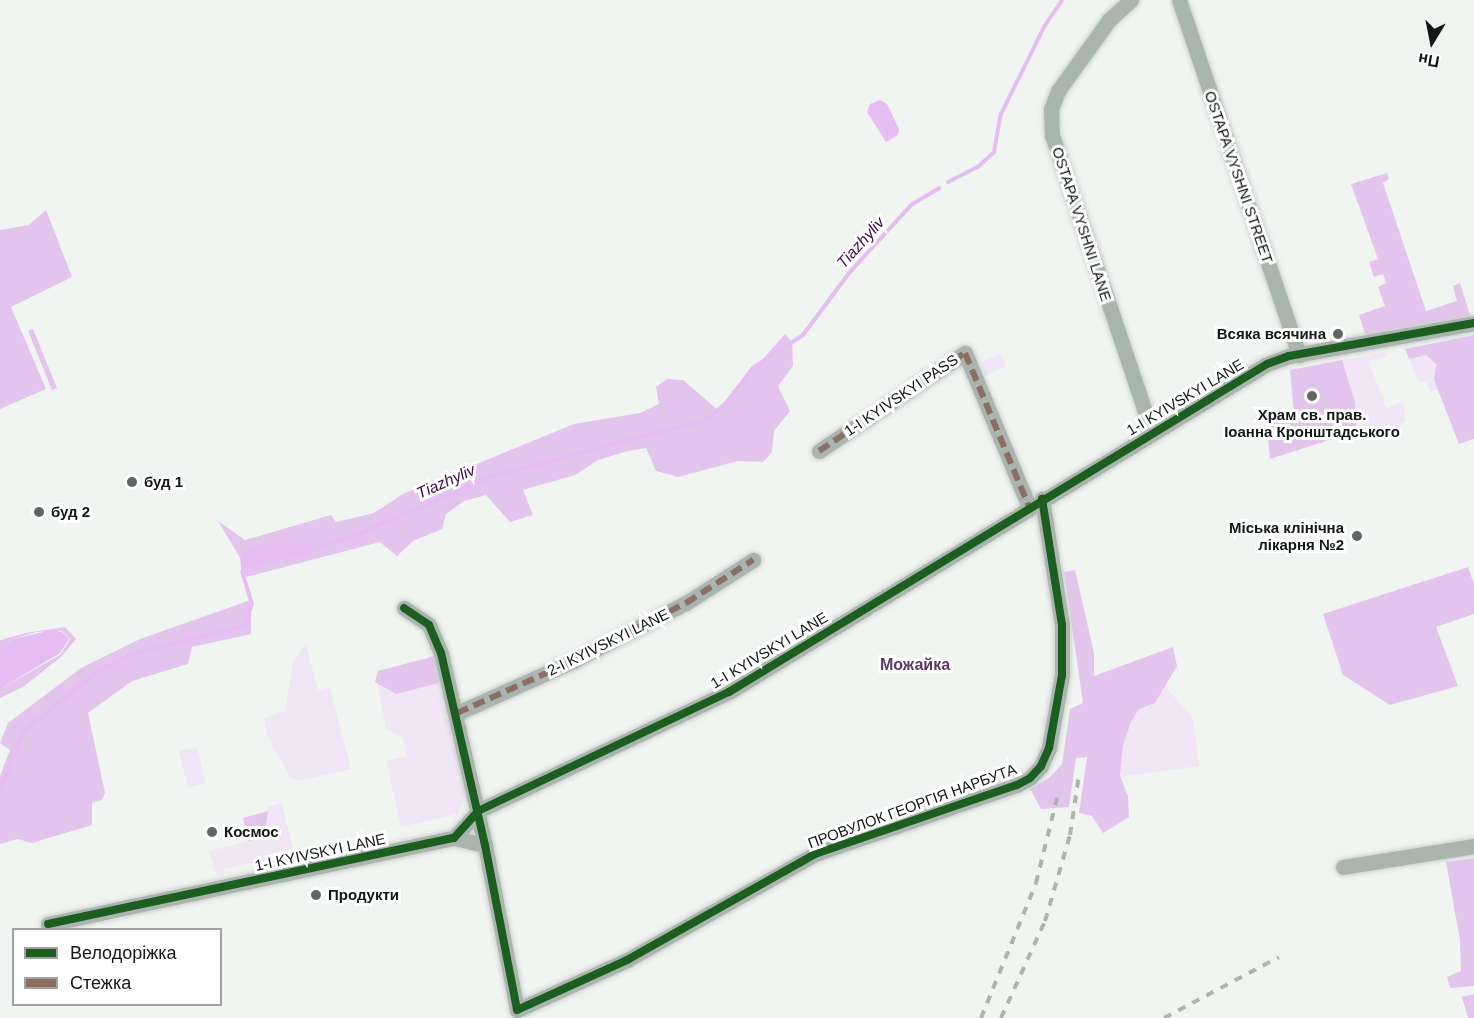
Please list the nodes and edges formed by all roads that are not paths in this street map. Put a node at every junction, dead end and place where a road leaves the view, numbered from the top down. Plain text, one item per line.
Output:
1 (1131, 0) edge
2 (1179, 0) edge
3 (1474, 323) edge
4 (1299, 355) junction
5 (1152, 432) junction
6 (819, 452) dead end
7 (1036, 503) junction
8 (753, 560) dead end
9 (404, 608) dead end
10 (457, 713) junction
11 (478, 812) junction
12 (454, 838) junction
13 (485, 845) junction
14 (1474, 846) edge
15 (1342, 867) dead end
16 (48, 924) dead end

1 - 5 street, OSTAPA VYSHNI LANE
2 - 4 street, OSTAPA VYSHNI STREET
3 - 4 street, 1-I KYIVSKYI LANE
4 - 5 street, 1-I KYIVSKYI LANE
5 - 7 street, 1-I KYIVSKYI LANE
6 - 7 street, 1-I KYIVSKYI PASS
7 - 11 street, 1-I KYIVSKYI LANE
7 - 13 street, ПРОВУЛОК ГЕОРГІЯ НАРБУТА
8 - 10 street, 2-I KYIVSKYI LANE
9 - 10 street
10 - 11 street
11 - 12 street, 1-I KYIVSKYI LANE
11 - 13 street
12 - 13 street
12 - 16 street, 1-I KYIVSKYI LANE
14 - 15 street

